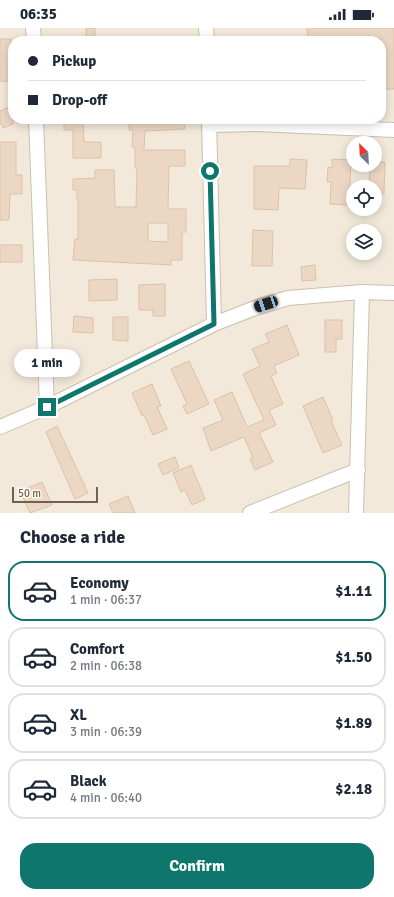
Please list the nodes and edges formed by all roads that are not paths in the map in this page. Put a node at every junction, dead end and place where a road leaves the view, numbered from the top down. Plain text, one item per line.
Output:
1 (36, 124) edge
2 (209, 124) edge
3 (262, 124) edge
4 (394, 130) edge
5 (362, 292) junction
6 (394, 293) edge
7 (214, 324) junction
8 (47, 407) junction
9 (0, 428) edge
10 (358, 470) junction
11 (250, 513) edge
12 (356, 513) edge

1 - 8 street
2 - 7 street
3 - 4 street
5 - 6 street
5 - 7 street
5 - 10 street
7 - 8 street
8 - 9 street
10 - 11 street
10 - 12 street

